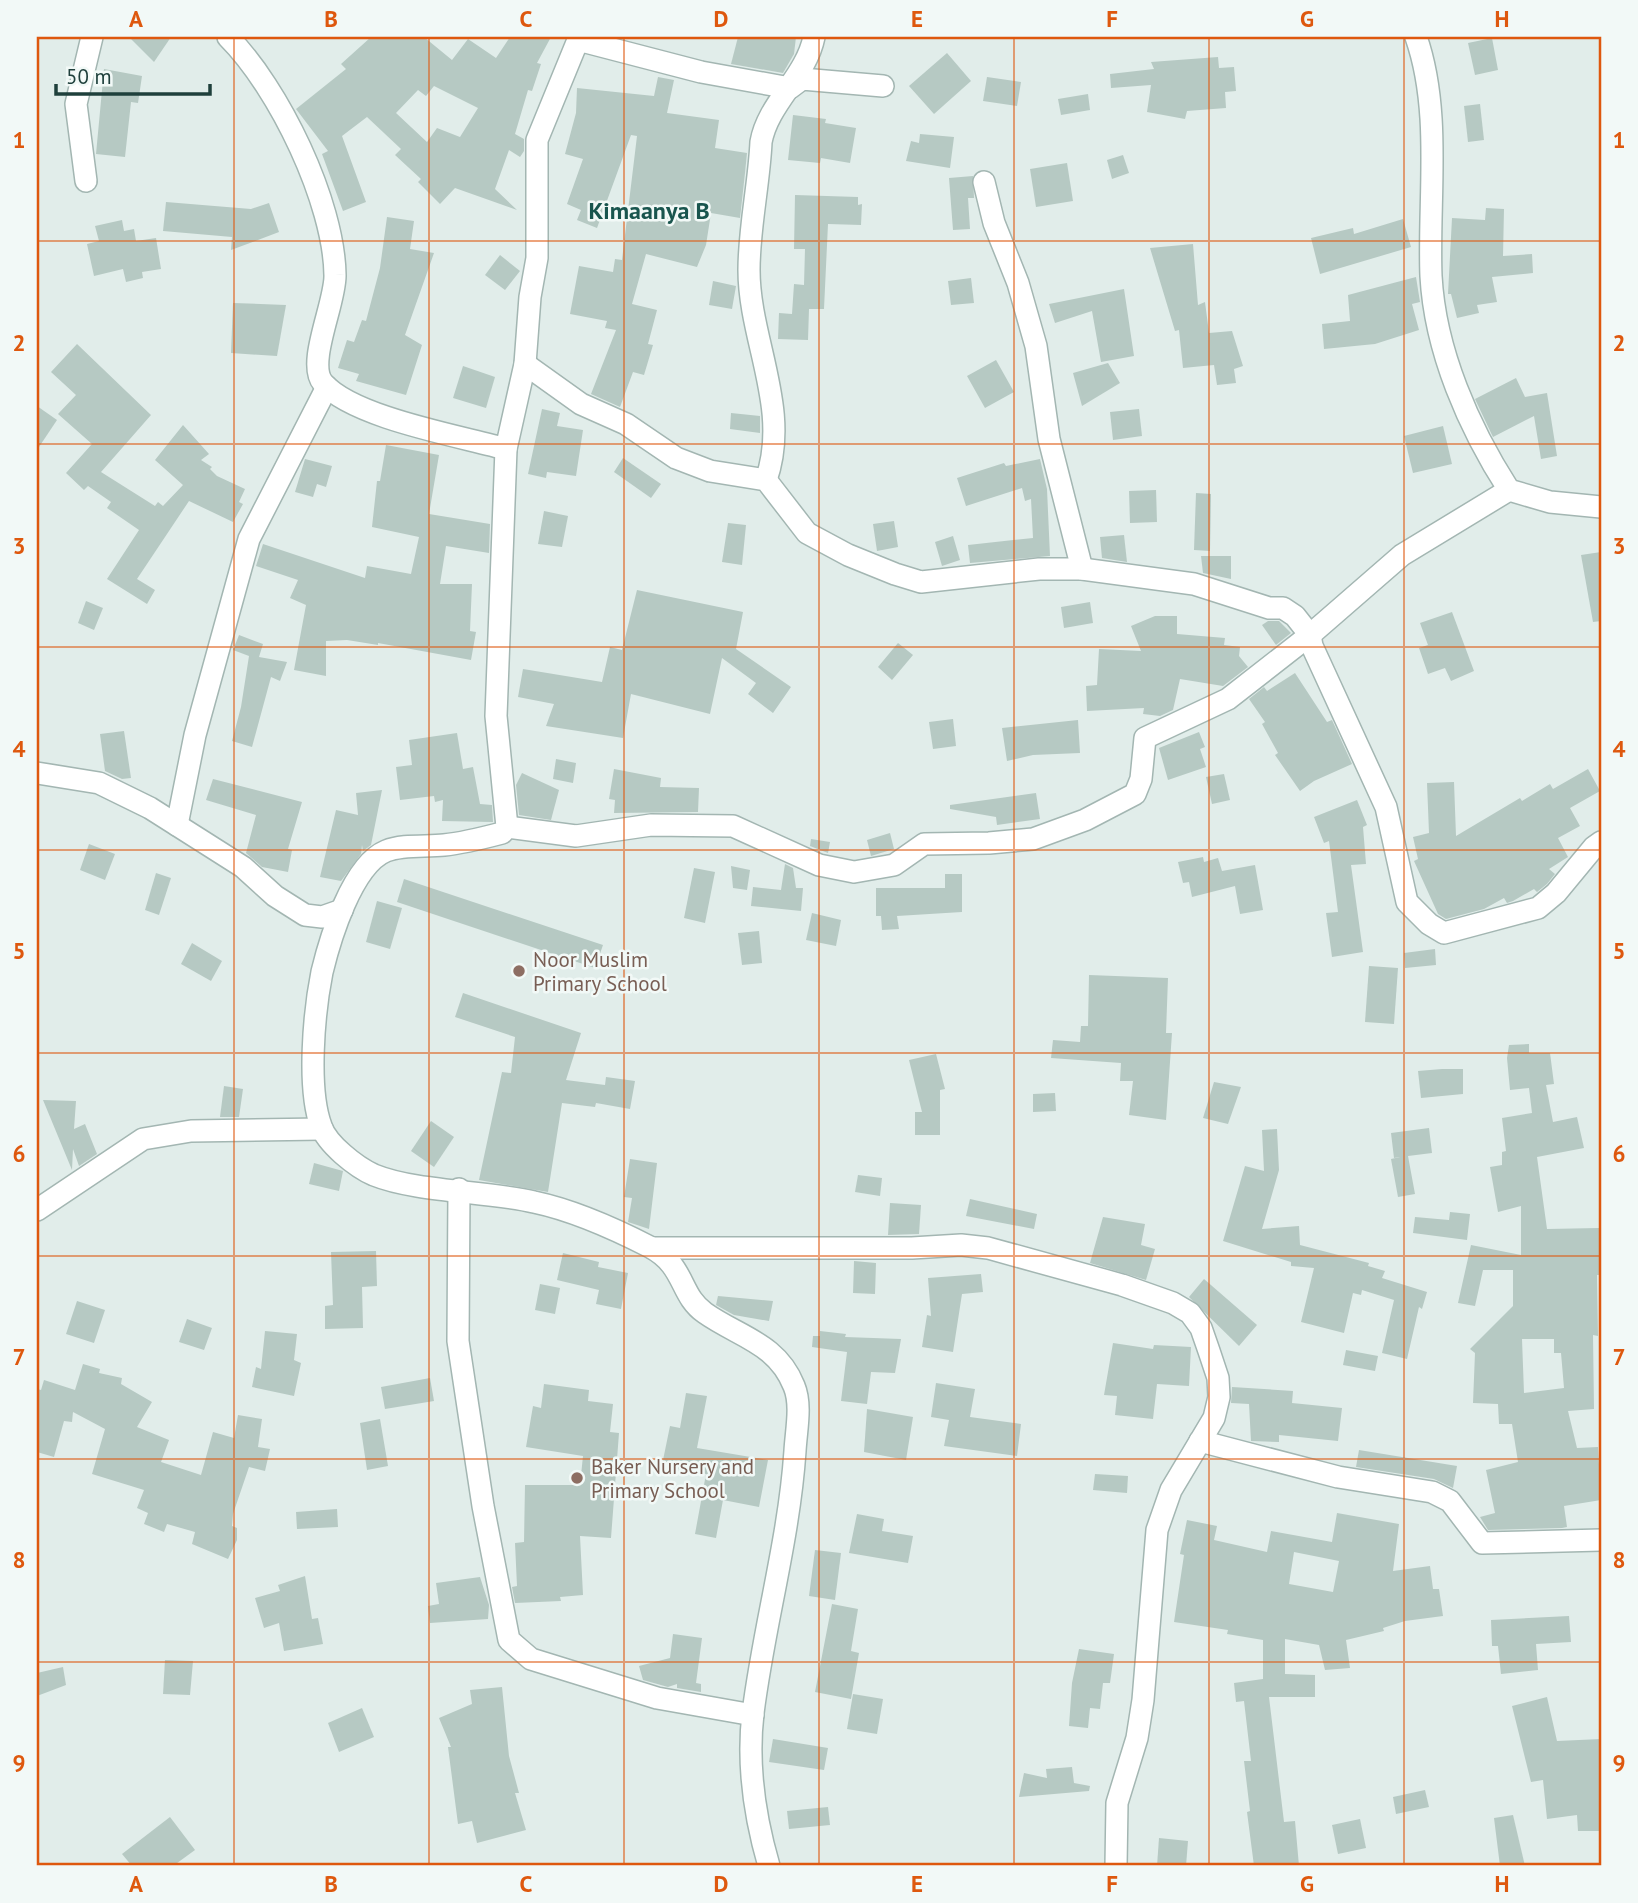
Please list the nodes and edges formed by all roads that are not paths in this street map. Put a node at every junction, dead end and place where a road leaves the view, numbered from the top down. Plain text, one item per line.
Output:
1 (92, 37) edge
2 (228, 37) edge
3 (814, 37) edge
4 (1416, 37) edge
5 (577, 38) edge
6 (883, 86) dead end
7 (790, 88) junction
8 (86, 181) dead end
9 (984, 182) dead end
10 (525, 364) junction
11 (327, 387) junction
12 (506, 449) junction
13 (766, 480) junction
14 (1509, 490) junction
15 (1601, 507) edge
16 (1082, 569) junction
17 (1310, 635) junction
18 (37, 773) edge
19 (177, 825) junction
20 (507, 827) junction
21 (1601, 842) edge
22 (342, 910) junction
23 (321, 1129) junction
24 (458, 1189) junction
25 (37, 1210) edge
26 (653, 1248) junction
27 (1200, 1441) junction
28 (1601, 1540) edge
29 (753, 1715) junction
30 (769, 1866) edge
31 (1116, 1866) edge

1 - 8 street
2 - 11 street
3 - 7 street
4 - 14 street
5 - 7 street
5 - 10 street
6 - 7 street
7 - 13 street
9 - 16 street
10 - 12 street
10 - 13 street
11 - 12 street
11 - 19 street
12 - 20 street
13 - 16 street
14 - 15 street
14 - 17 street
16 - 17 street
17 - 20 street
17 - 21 street
18 - 19 street
19 - 22 street
20 - 22 street
22 - 23 street
23 - 24 street
23 - 25 street
24 - 26 street
24 - 29 street
26 - 27 street
26 - 29 street
27 - 28 street
27 - 31 street
29 - 30 street

